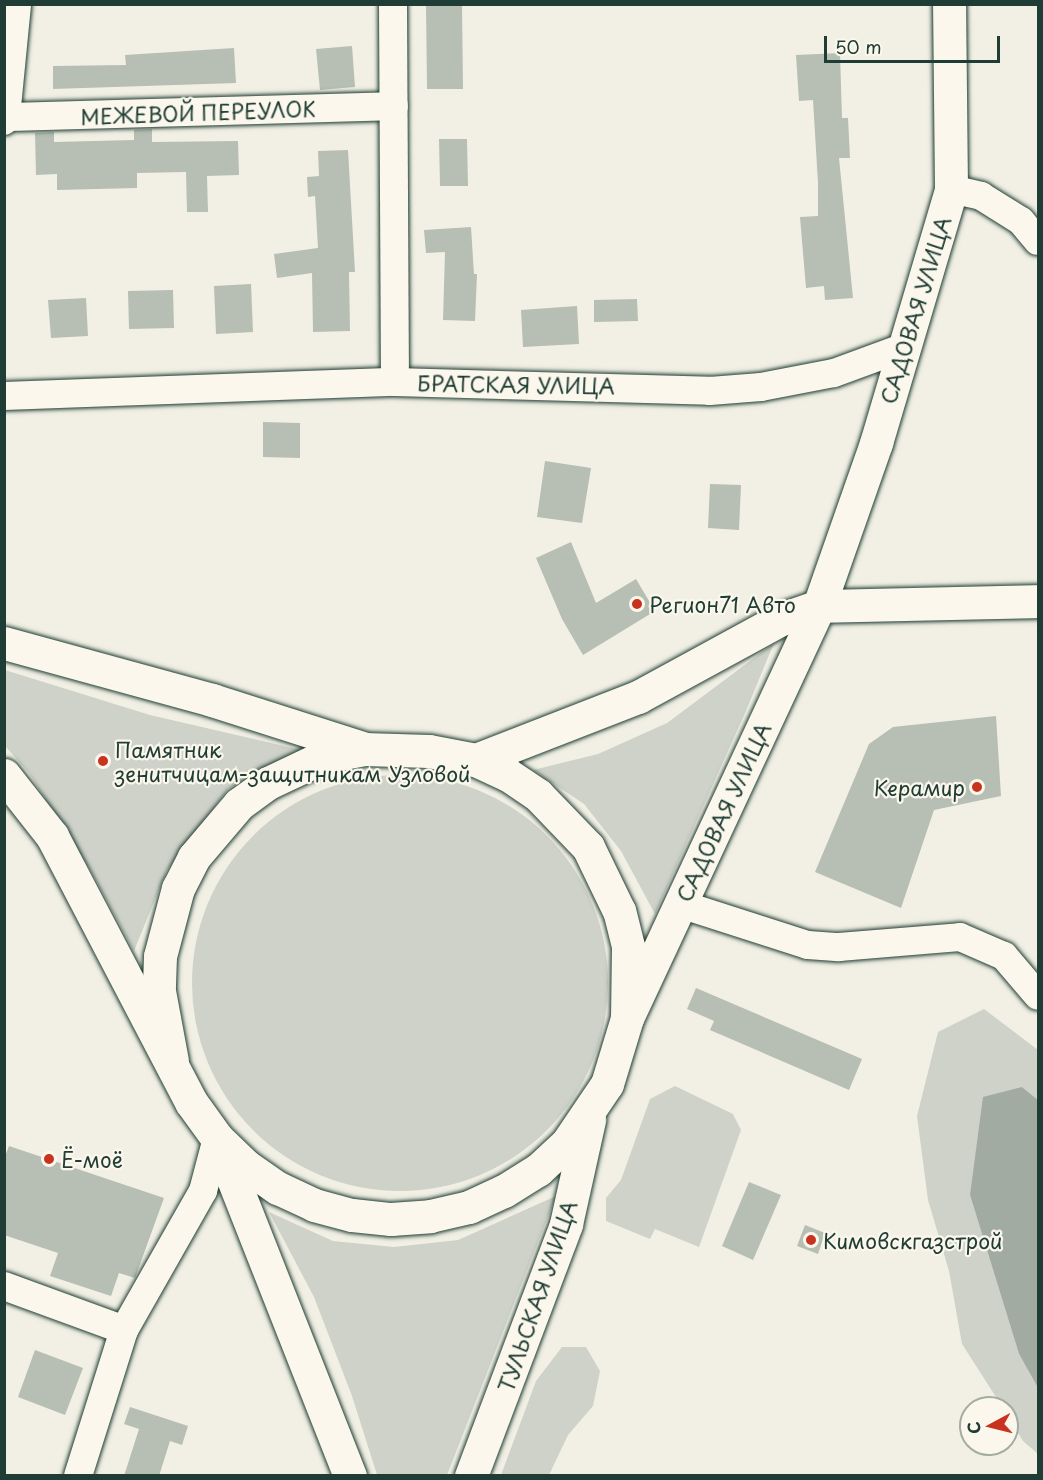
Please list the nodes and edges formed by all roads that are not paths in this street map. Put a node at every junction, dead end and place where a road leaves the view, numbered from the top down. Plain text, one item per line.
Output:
1 (17, 4) edge
2 (393, 4) edge
3 (949, 4) edge
4 (394, 106) junction
5 (5, 119) edge
6 (951, 189) junction
7 (1038, 241) edge
8 (902, 348) junction
9 (394, 382) junction
10 (4, 396) edge
11 (1038, 601) edge
12 (819, 606) junction
13 (4, 643) edge
14 (364, 749) junction
15 (476, 760) junction
16 (4, 775) edge
17 (680, 904) junction
18 (1038, 996) edge
19 (627, 1018) junction
20 (172, 1061) junction
21 (591, 1113) junction
22 (217, 1138) junction
23 (4, 1286) edge
24 (124, 1330) junction
25 (78, 1476) edge
26 (350, 1476) edge
27 (471, 1476) edge

1 - 5 street
2 - 4 street, БРАТСКАЯ УЛИЦА
3 - 6 main road, САДОВАЯ УЛИЦА
4 - 5 street, МЕЖЕВОЙ ПЕРЕУЛОК
4 - 9 street, БРАТСКАЯ УЛИЦА
6 - 7 street
6 - 8 main road, САДОВАЯ УЛИЦА
8 - 9 street, БРАТСКАЯ УЛИЦА
8 - 12 main road, САДОВАЯ УЛИЦА
9 - 10 street
11 - 12 main road
12 - 15 main road
12 - 17 main road, САДОВАЯ УЛИЦА
13 - 14 main road
14 - 15 main road
14 - 20 main road
15 - 19 main road
16 - 20 main road
17 - 18 street
17 - 19 main road, САДОВАЯ УЛИЦА
19 - 21 main road
20 - 22 main road
21 - 22 main road
21 - 27 main road, ТУЛЬСКАЯ УЛИЦА
22 - 24 street
22 - 26 main road
23 - 24 street
24 - 25 street

